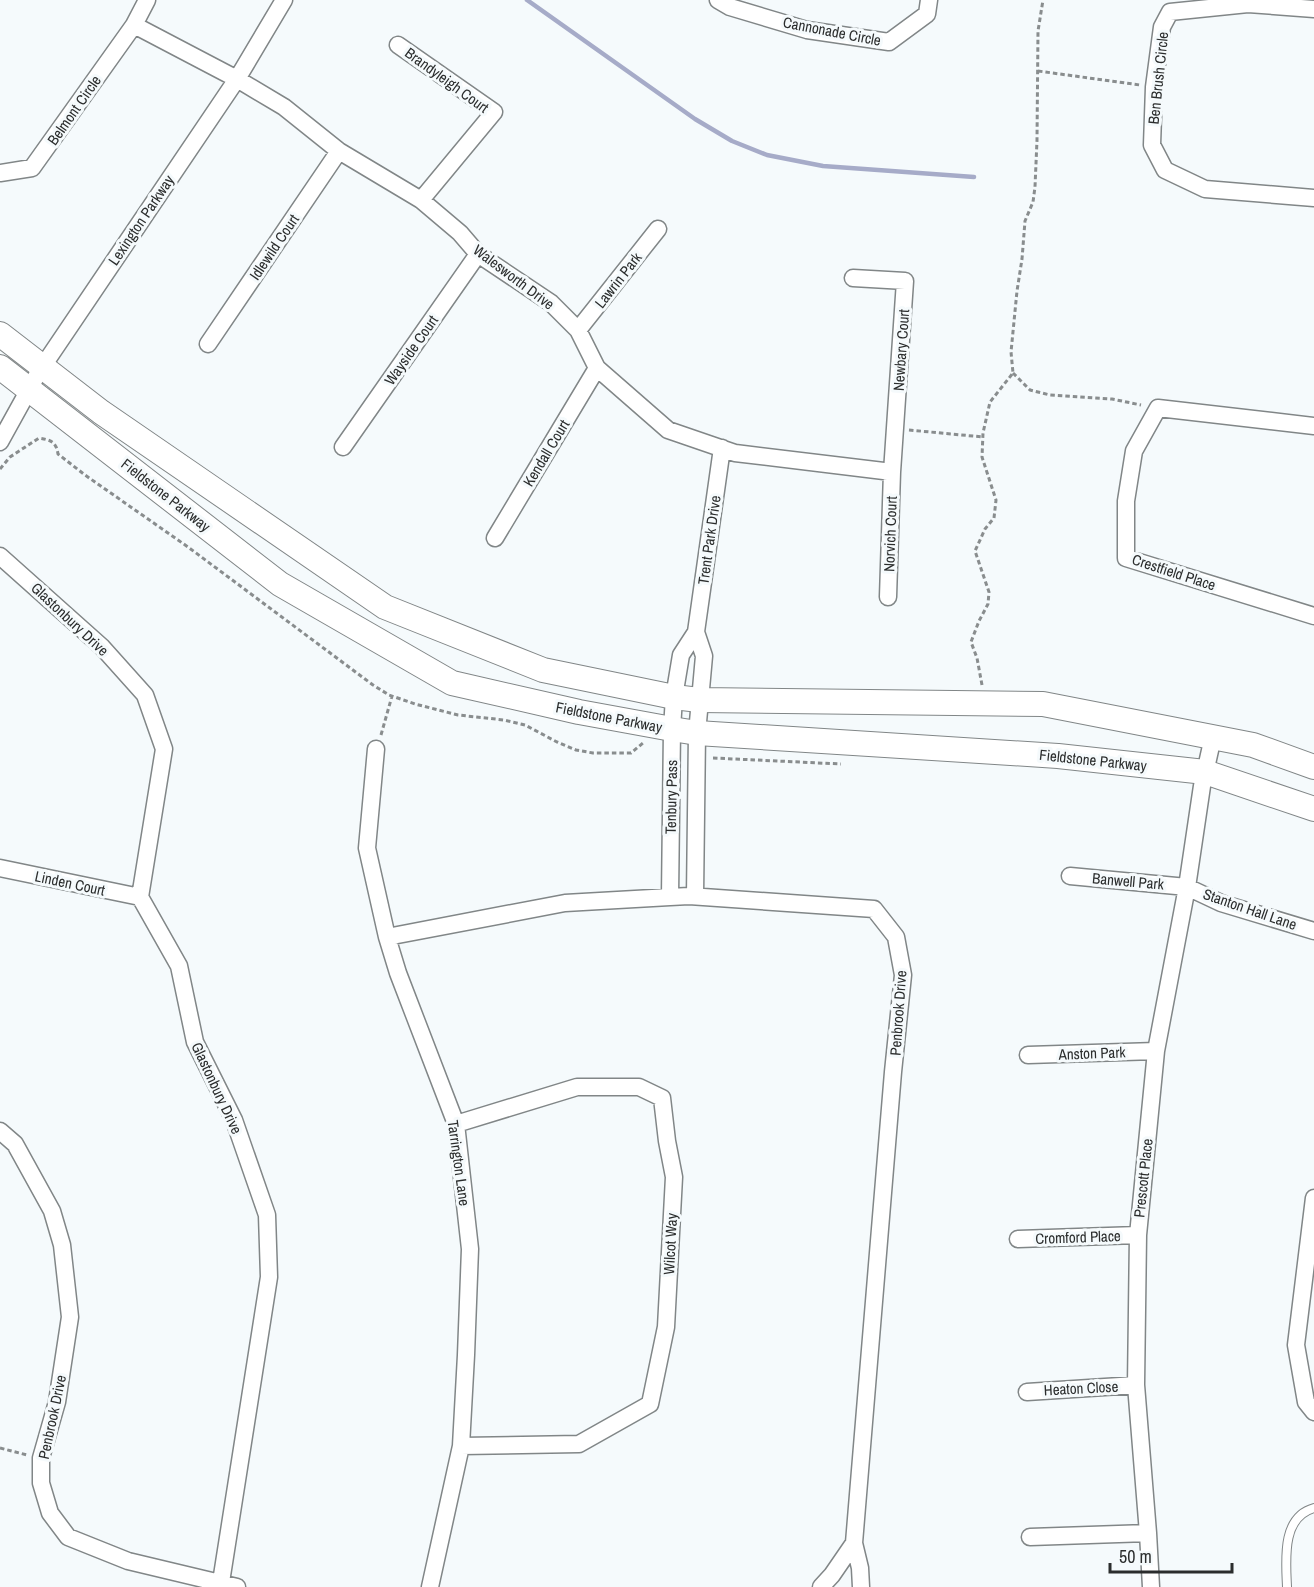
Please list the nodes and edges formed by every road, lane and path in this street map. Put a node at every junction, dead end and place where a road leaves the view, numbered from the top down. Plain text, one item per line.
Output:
1 (147, 0) edge
2 (284, 0) edge
3 (718, 0) edge
4 (929, 0) edge
5 (1042, 0) edge
6 (1314, 9) edge
7 (134, 25) junction
8 (398, 45) dead end
9 (1038, 71) junction
10 (237, 79) junction
11 (1154, 87) junction
12 (339, 151) junction
13 (0, 173) edge
14 (1314, 198) edge
15 (421, 200) junction
16 (658, 229) dead end
17 (478, 254) junction
18 (853, 278) dead end
19 (578, 330) junction
20 (0, 334) edge
21 (208, 344) dead end
22 (0, 367) edge
23 (42, 367) junction
24 (597, 368) junction
25 (1013, 373) junction
26 (29, 389) junction
27 (1158, 408) junction
28 (1314, 426) edge
29 (895, 429) junction
30 (983, 437) junction
31 (0, 442) edge
32 (343, 447) dead end
33 (722, 448) junction
34 (892, 472) junction
35 (495, 538) dead end
36 (0, 556) edge
37 (888, 597) dead end
38 (1314, 616) edge
39 (696, 632) junction
40 (983, 688) dead end
41 (392, 696) dead end
42 (674, 697) junction
43 (699, 700) junction
44 (672, 729) junction
45 (697, 733) junction
46 (1213, 737) junction
47 (376, 749) joint
48 (1314, 767) edge
49 (1205, 772) junction
50 (1314, 809) edge
51 (0, 868) edge
52 (1070, 876) dead end
53 (1187, 887) junction
54 (695, 896) junction
55 (140, 897) junction
56 (670, 897) junction
57 (1314, 931) edge
58 (387, 937) junction
59 (1156, 1051) junction
60 (1028, 1055) dead end
61 (456, 1124) junction
62 (0, 1131) edge
63 (1314, 1198) edge
64 (1138, 1234) junction
65 (1018, 1239) dead end
66 (1310, 1272) edge
67 (1314, 1334) edge
68 (1296, 1346) junction
69 (1136, 1385) junction
70 (1027, 1392) dead end
71 (1314, 1412) edge
72 (460, 1446) junction
73 (0, 1448) edge
74 (41, 1458) junction
75 (1314, 1508) edge
76 (1148, 1533) junction
77 (1030, 1537) dead end
78 (854, 1543) junction
79 (221, 1582) junction
80 (237, 1587) edge
81 (430, 1587) edge
82 (821, 1587) edge
83 (861, 1587) edge
84 (1151, 1587) edge
85 (1287, 1587) edge

1 - 7 street, Belmont Circle
2 - 10 street, Lexington Parkway
3 - 4 street, Cannonade Circle
5 - 9 path
6 - 11 street, Ben Brush Circle
7 - 10 street
7 - 13 street, Belmont Circle
8 - 15 street, Brandyleigh Court
9 - 11 path
9 - 25 path
10 - 12 street, Walesworth Drive
10 - 23 street, Lexington Parkway
11 - 14 street, Ben Brush Circle
12 - 15 street, Walesworth Drive
12 - 21 street, Idlewild Court
15 - 17 street, Walesworth Drive
16 - 19 street, Lawrin Park
17 - 19 street, Walesworth Drive
17 - 32 street, Wayside Court
18 - 29 street, Newbary Court
19 - 24 street, Walesworth Drive
20 - 23 street, Fieldstone Parkway
22 - 26 street, Fieldstone Parkway
23 - 26 street, Lexington Parkway
23 - 42 street, Fieldstone Parkway
24 - 33 street, Walesworth Drive
24 - 35 street, Kendall Court
25 - 27 path
25 - 30 path
26 - 31 street, Lexington Parkway
26 - 44 street, Fieldstone Parkway
27 - 28 street
27 - 38 street, Crestfield Place
29 - 30 path
29 - 34 street, Newbary Court
30 - 40 path
33 - 34 street, Walesworth Drive
33 - 39 street, Trent Park Drive
34 - 37 street, Norvich Court
36 - 55 street, Glastonbury Drive
39 - 42 street, Trent Park Drive
39 - 43 street, Trent Park Drive
41 - 47 path
42 - 43 street, Fieldstone Parkway
42 - 44 street, Tenbury Pass
43 - 45 street, Tenbury Pass
43 - 46 street, Fieldstone Parkway
44 - 45 street, Fieldstone Parkway
44 - 56 street, Tenbury Pass
45 - 49 street, Fieldstone Parkway
45 - 54 street, Tenbury Pass
46 - 48 street, Fieldstone Parkway
46 - 49 street, Prescott Place
47 - 58 street, Tarrington Lane
49 - 50 street, Fieldstone Parkway
49 - 53 street, Prescott Place
51 - 55 street, Linden Court
52 - 53 street, Banwell Park
53 - 57 street, Stanton Hall Lane
53 - 59 street, Prescott Place
54 - 56 street, Penbrook Drive
54 - 78 street, Penbrook Drive
55 - 79 street, Glastonbury Drive
56 - 58 street, Penbrook Drive
58 - 61 street, Tarrington Lane
59 - 60 street, Anston Park
59 - 64 street, Prescott Place
61 - 72 street, Tarrington Lane
61 - 72 street, Wilcot Way
62 - 74 street, Penbrook Drive
63 - 66 street
64 - 65 street, Cromford Place
64 - 69 street, Prescott Place
66 - 68 street
67 - 68 street
68 - 71 street
69 - 70 street, Heaton Close
69 - 76 street, Prescott Place
72 - 81 street, Tarrington Lane
73 - 74 path
74 - 79 street, Penbrook Drive
75 - 85 lane
76 - 77 street
76 - 84 street, Prescott Place
78 - 82 street
78 - 83 street, Penbrook Drive
79 - 80 street, Penbrook Drive

